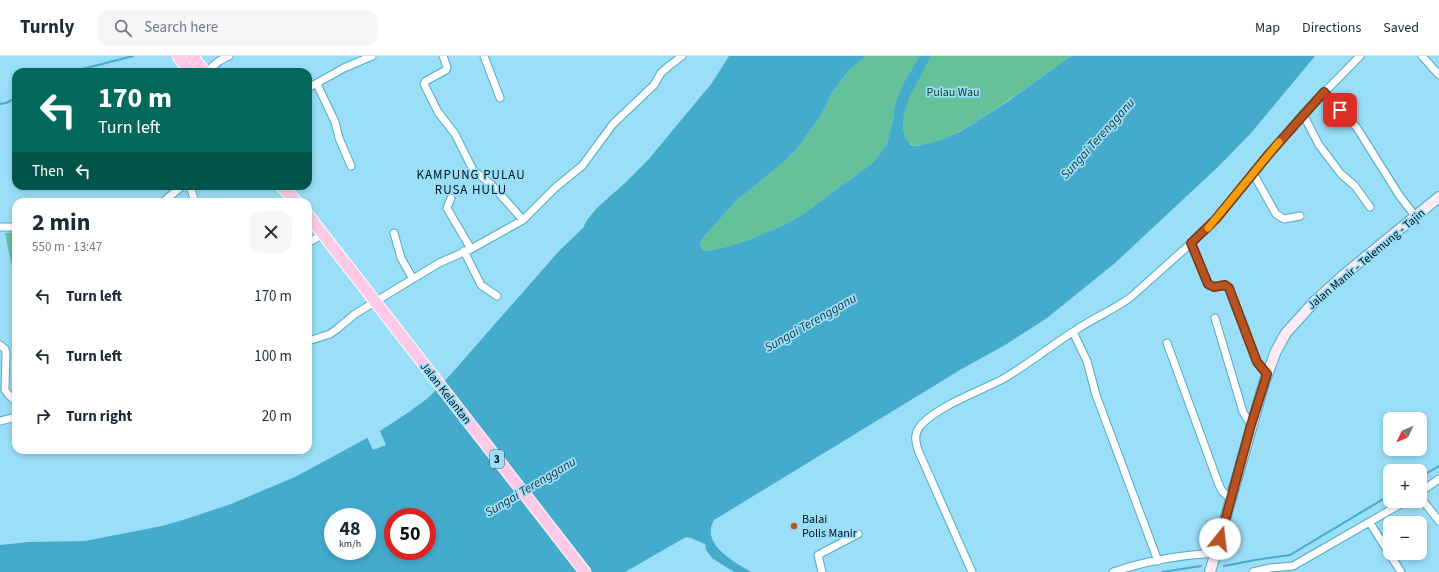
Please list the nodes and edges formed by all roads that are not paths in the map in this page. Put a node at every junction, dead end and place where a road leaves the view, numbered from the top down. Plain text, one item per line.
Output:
1 (178, 56) edge
2 (192, 56) edge
3 (229, 56) edge
4 (372, 56) edge
5 (443, 56) edge
6 (484, 56) edge
7 (682, 56) edge
8 (1360, 56) edge
9 (1422, 56) edge
10 (187, 68) edge
11 (202, 68) edge
12 (211, 68) edge
13 (1439, 75) edge
14 (317, 84) junction
15 (312, 86) edge
16 (1324, 92) junction
17 (500, 98) dead end
18 (1303, 114) junction
19 (351, 166) dead end
20 (1253, 173) junction
21 (177, 190) edge
22 (286, 190) edge
23 (168, 198) edge
24 (294, 198) edge
25 (451, 198) dead end
26 (1438, 199) edge
27 (1370, 207) dead end
28 (1300, 216) dead end
29 (1415, 216) junction
30 (312, 220) edge
31 (523, 220) junction
32 (12, 226) edge
33 (0, 227) edge
34 (394, 233) dead end
35 (323, 234) junction
36 (312, 241) edge
37 (1191, 243) junction
38 (468, 250) junction
39 (413, 280) junction
40 (497, 296) dead end
41 (375, 302) junction
42 (1215, 318) dead end
43 (1073, 332) junction
44 (312, 340) edge
45 (1167, 343) dead end
46 (0, 345) edge
47 (1267, 374) junction
48 (3, 393) edge
49 (12, 399) edge
50 (12, 418) edge
51 (0, 422) edge
52 (1251, 425) junction
53 (1439, 479) edge
54 (1427, 487) edge
55 (1232, 498) junction
56 (1427, 506) edge
57 (1394, 508) edge
58 (1439, 521) edge
59 (1370, 522) junction
60 (858, 534) dead end
61 (1216, 553) junction
62 (1158, 561) junction
63 (585, 572) edge
64 (822, 572) edge
65 (972, 572) edge
66 (1113, 572) edge
67 (1210, 572) edge
68 (1253, 572) edge
69 (1401, 572) edge

1 - 10 highway
2 - 11 highway
3 - 12 street
4 - 14 street
5 - 31 street
6 - 17 street
7 - 31 street
8 - 16 street
9 - 13 street
14 - 15 street
14 - 19 street
16 - 18 street
16 - 29 street
18 - 20 street
18 - 27 street
20 - 28 street
20 - 37 street
21 - 23 street
22 - 24 highway
25 - 38 street
26 - 29 main road, Jalan Manir - Telemung - Tajin
29 - 47 main road, Jalan Manir - Telemung - Tajin
30 - 35 highway, Jalan Kelantan / 3
31 - 38 street
32 - 33 street
34 - 39 street
35 - 36 street
35 - 41 highway, Jalan Kelantan / 3
37 - 43 street
37 - 47 street
38 - 39 street
38 - 40 street
39 - 41 street
41 - 44 street
41 - 63 highway, Jalan Kelantan / 3
42 - 52 street
43 - 62 street
43 - 65 street
45 - 55 street
46 - 48 street
47 - 52 main road, Jalan Manir - Telemung - Tajin
48 - 49 street
50 - 51 street
52 - 55 main road, Jalan Manir - Telemung - Tajin
53 - 54 street
55 - 61 main road, Jalan Manir - Telemung - Tajin
56 - 58 street
57 - 59 street
59 - 68 street
59 - 69 street
60 - 64 street
61 - 62 street
61 - 67 main road, Jalan Manir - Telemung - Tajin
62 - 66 street

